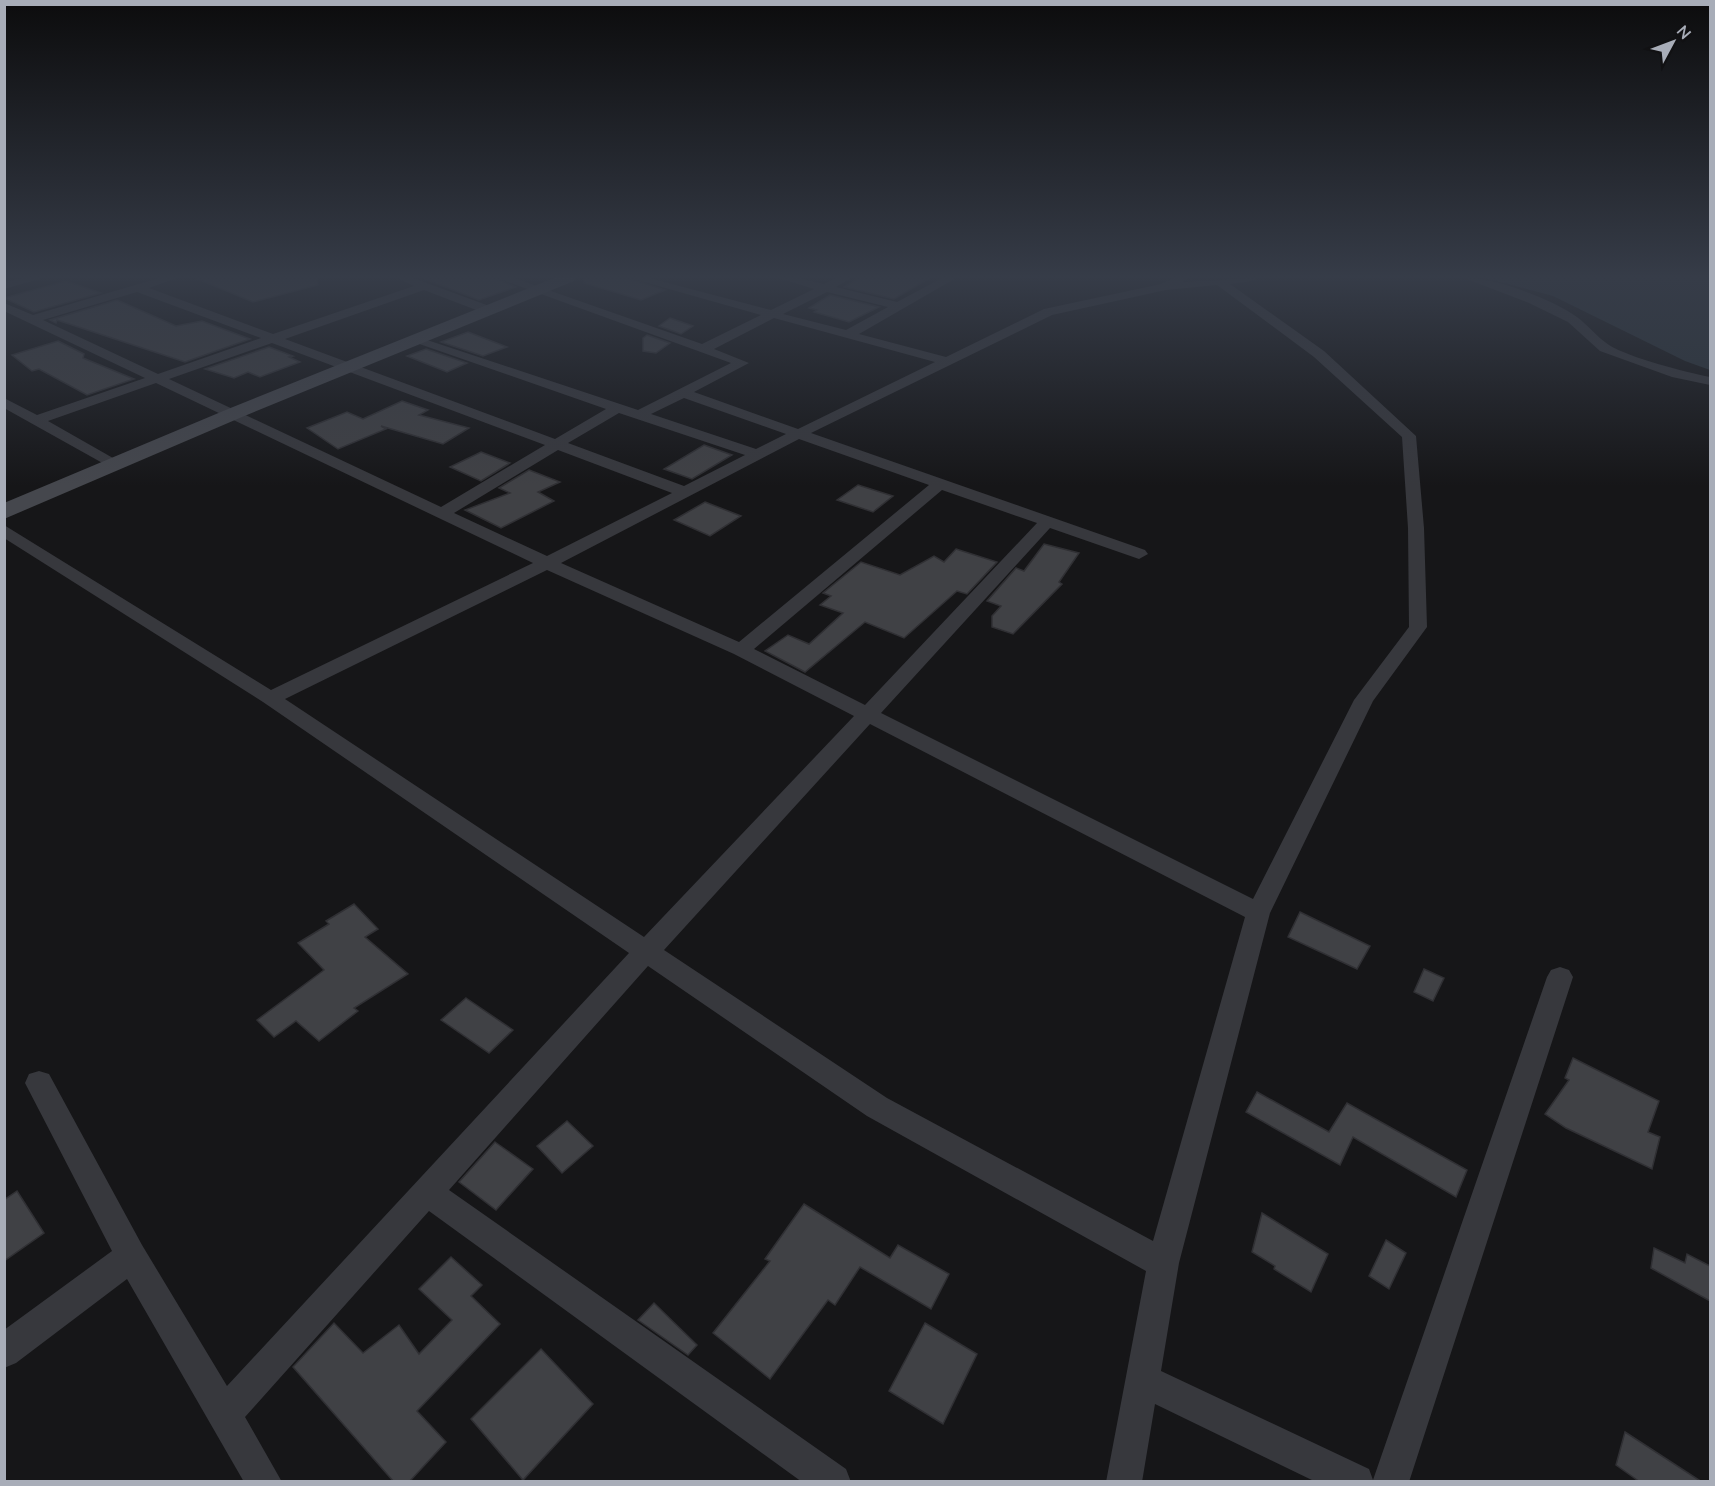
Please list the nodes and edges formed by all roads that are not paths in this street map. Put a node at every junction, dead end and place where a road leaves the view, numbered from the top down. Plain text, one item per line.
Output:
1 (92, 347) edge
2 (249, 347) edge
3 (296, 347) edge
4 (396, 347) edge
5 (436, 347) edge
6 (698, 347) edge
7 (706, 347) edge
8 (893, 347) edge
9 (977, 347) edge
10 (1310, 347) edge
11 (1604, 347) edge
12 (703, 349) junction
13 (947, 362) junction
14 (349, 367) junction
15 (159, 378) junction
16 (1710, 381) edge
17 (683, 393) junction
18 (4, 402) edge
19 (617, 408) junction
20 (235, 413) junction
21 (639, 415) junction
22 (36, 420) junction
23 (798, 434) junction
24 (557, 444) junction
25 (758, 455) junction
26 (115, 465) junction
27 (940, 484) junction
28 (685, 492) junction
29 (4, 512) edge
30 (444, 513) junction
31 (1047, 522) junction
32 (4, 530) edge
33 (1139, 554) dead end
34 (547, 563) junction
35 (741, 650) junction
36 (270, 698) junction
37 (867, 714) junction
38 (1258, 913) junction
39 (647, 951) junction
40 (1560, 977) dead end
41 (39, 1083) dead end
42 (427, 1192) junction
43 (131, 1256) junction
44 (1163, 1263) junction
45 (4, 1351) edge
46 (1142, 1380) junction
47 (225, 1413) junction
48 (264, 1482) edge
49 (833, 1482) edge
50 (1124, 1482) edge
51 (1356, 1482) edge
52 (1391, 1482) edge

1 - 15 street
2 - 15 street
3 - 14 street
4 - 14 main road
5 - 19 street
6 - 12 street
7 - 12 street
8 - 13 street
9 - 13 street
10 - 38 street
11 - 16 street
12 - 17 street
13 - 23 street
14 - 20 main road
14 - 24 street
15 - 20 street
15 - 22 street
17 - 21 street
17 - 23 street
18 - 22 street
19 - 21 street
19 - 24 street
20 - 26 main road
20 - 30 street
21 - 25 street
22 - 26 street
23 - 25 street
23 - 27 street
24 - 28 street
24 - 30 street
25 - 28 street
26 - 29 main road
27 - 31 street
27 - 35 street
28 - 34 street
30 - 34 street
31 - 33 street
31 - 37 street
32 - 36 street
34 - 35 street
34 - 36 street
35 - 37 street
36 - 39 street
37 - 38 street
37 - 39 street
38 - 44 street
39 - 42 street
39 - 44 street
40 - 52 street
41 - 43 street
42 - 47 street
42 - 49 street
43 - 45 street
43 - 47 street
44 - 46 street
46 - 50 street
46 - 51 street
47 - 48 street

